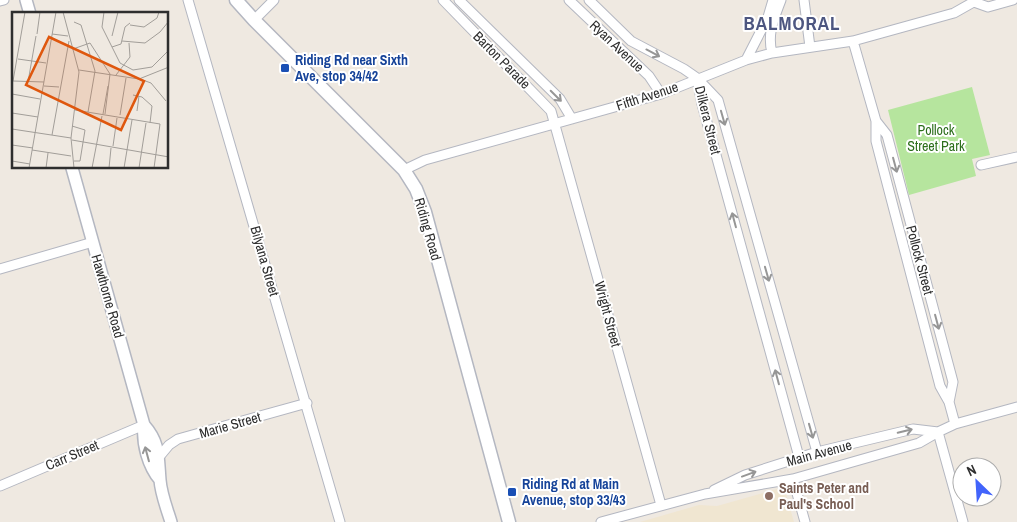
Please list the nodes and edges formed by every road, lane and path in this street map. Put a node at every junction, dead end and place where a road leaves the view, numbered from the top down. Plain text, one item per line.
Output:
1 (4, 0) edge
2 (188, 0) edge
3 (236, 0) edge
4 (274, 0) edge
5 (443, 0) edge
6 (460, 0) edge
7 (569, 0) edge
8 (589, 0) edge
9 (773, 0) edge
10 (781, 0) edge
11 (804, 0) edge
12 (1013, 0) edge
13 (0, 1) edge
14 (976, 1) edge
15 (254, 20) junction
16 (852, 40) junction
17 (810, 47) junction
18 (772, 53) junction
19 (746, 60) junction
20 (697, 78) junction
21 (661, 94) junction
22 (572, 119) junction
23 (556, 124) junction
24 (1017, 157) edge
25 (981, 165) dead end
26 (72, 169) edge
27 (404, 170) junction
28 (92, 242) junction
29 (0, 269) edge
30 (307, 403) junction
31 (1017, 408) edge
32 (955, 424) junction
33 (144, 425) junction
34 (938, 432) junction
35 (817, 452) junction
36 (799, 457) junction
37 (159, 458) junction
38 (793, 479) junction
39 (160, 480) junction
40 (1, 484) edge
41 (704, 494) junction
42 (660, 505) junction
43 (171, 522) edge
44 (340, 522) edge
45 (509, 522) edge
46 (601, 522) edge
47 (805, 522) edge
48 (963, 522) edge

1 - 13 street
2 - 30 street, Bilyana Street
3 - 15 main road, Riding Road
4 - 15 street
5 - 23 street, Barton Parade
6 -> 22 street, Barton Parade
7 - 21 street, Ryan Avenue
8 -> 20 street, Ryan Avenue
9 - 19 street
10 - 18 street
11 - 17 street
12 - 14 street
14 - 16 street, Fifth Avenue
15 - 27 main road, Riding Road
16 - 17 street, Fifth Avenue
16 - 32 street, Pollock Street
17 - 18 street, Fifth Avenue
18 - 19 street, Fifth Avenue
19 - 20 street, Fifth Avenue
20 - 21 street, Fifth Avenue
20 -> 35 street, Dilkera Street
36 -> 20 street, Dilkera Street
21 - 22 street, Fifth Avenue
22 - 23 street, Fifth Avenue
23 - 27 street, Fifth Avenue
23 - 42 street, Wright Street
24 - 25 street
26 - 28 street, Hawthorne Road
27 - 45 main road, Riding Road
28 - 29 street
28 - 33 street, Hawthorne Road
30 - 37 street, Marie Street
30 - 44 street, Bilyana Street
31 - 32 street, Main Avenue
32 - 34 street, Main Avenue
33 - 37 street, Hawthorne Road
39 -> 33 street, Hawthorne Road
33 - 40 street, Carr Street
35 -> 34 street, Main Avenue
34 - 38 street, Main Avenue
34 - 48 street
35 - 36 street, Main Avenue
41 -> 36 street, Main Avenue
37 - 39 street, Hawthorne Road
38 - 41 street, Main Avenue
38 - 47 street
39 - 43 street, Hawthorne Road
41 - 42 street, Main Avenue
42 - 46 street, Main Avenue

